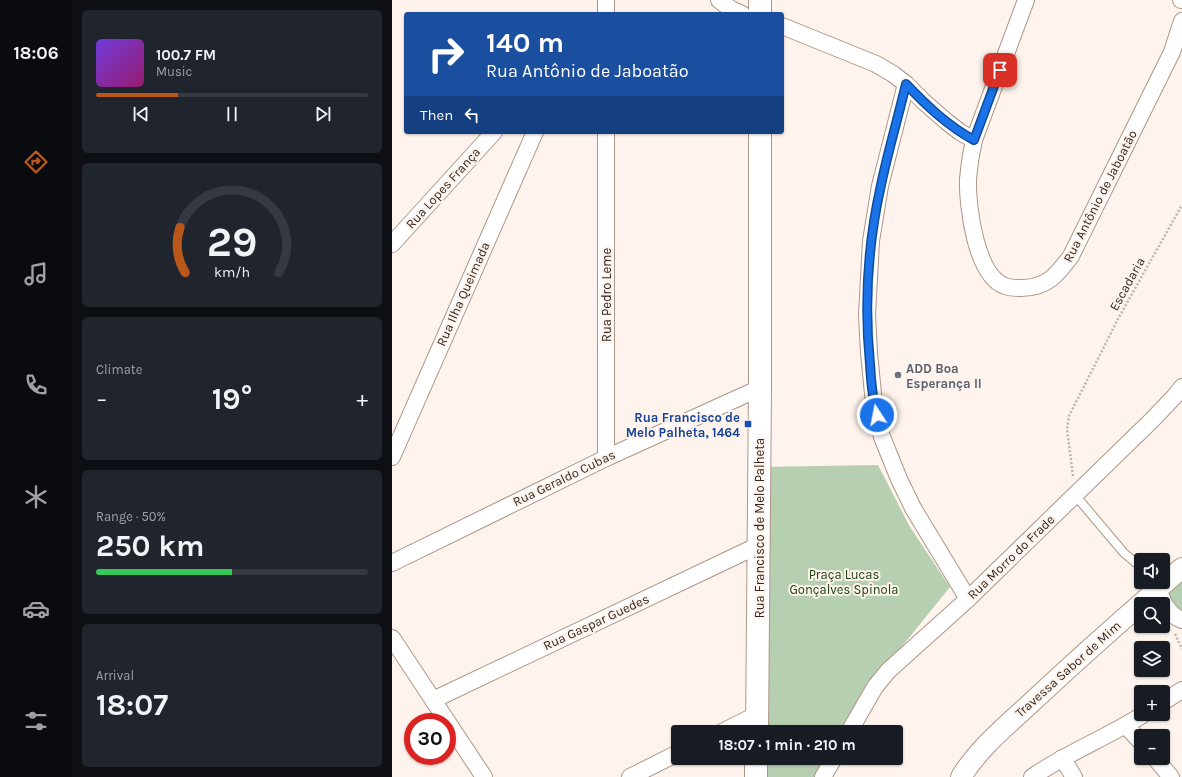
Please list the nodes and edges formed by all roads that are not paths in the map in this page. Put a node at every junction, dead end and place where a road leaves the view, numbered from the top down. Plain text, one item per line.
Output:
1 (606, 0) edge
2 (719, 0) edge
3 (760, 0) edge
4 (1026, 0) edge
5 (606, 12) edge
6 (738, 12) edge
7 (760, 12) edge
8 (1182, 21) edge
9 (784, 27) edge
10 (1177, 55) edge
11 (906, 84) junction
12 (492, 134) edge
13 (534, 134) edge
14 (606, 134) edge
15 (760, 134) edge
16 (974, 140) junction
17 (392, 244) edge
18 (1182, 387) edge
19 (760, 388) junction
20 (392, 457) edge
21 (606, 458) junction
22 (1075, 495) junction
23 (759, 545) junction
24 (1134, 561) edge
25 (392, 563) edge
26 (1182, 568) edge
27 (1170, 576) edge
28 (1152, 589) edge
29 (1156, 589) edge
30 (968, 599) junction
31 (1182, 620) edge
32 (392, 638) edge
33 (1182, 690) edge
34 (1170, 698) edge
35 (433, 700) junction
36 (1134, 721) edge
37 (758, 723) edge
38 (853, 725) edge
39 (1126, 726) junction
40 (1134, 735) edge
41 (671, 756) edge
42 (1062, 758) junction
43 (756, 765) edge
44 (830, 765) edge
45 (1161, 765) edge
46 (484, 777) edge
47 (630, 777) edge
48 (756, 777) edge
49 (823, 777) edge
50 (960, 777) edge
51 (1032, 777) edge
52 (1074, 777) edge
53 (1171, 777) edge

1 - 5 street
2 - 6 street
3 - 7 main road
4 - 16 street, Rua Antônio de Jaboatão
8 - 10 street, Rua Antônio de Jaboatão
9 - 11 street
10 - 16 street, Rua Antônio de Jaboatão
11 - 16 street
11 - 30 street
12 - 17 street, Rua Lopes França
13 - 20 street, Rua Ilha Queimada
14 - 21 street, Rua Pedro Leme
15 - 19 main road, Rua Francisco de Melo Palheta
18 - 22 street, Rua Morro do Frade
19 - 21 street, Rua Geraldo Cubas
19 - 23 main road, Rua Francisco de Melo Palheta
21 - 25 street, Rua Geraldo Cubas
22 - 24 lane
22 - 30 street, Rua Morro do Frade
23 - 35 street, Rua Gaspar Guedes
23 - 37 main road, Rua Francisco de Melo Palheta
26 - 27 street, Travessa Sabor de Mim
28 - 50 street, Travessa Sabor de Mim
29 - 31 street
30 - 38 street, Rua Morro do Frade
32 - 35 street
33 - 34 street
35 - 46 street
36 - 39 street
39 - 40 street
39 - 42 street
41 - 47 street
42 - 51 street
42 - 52 street
43 - 48 main road
44 - 49 street
45 - 53 street

